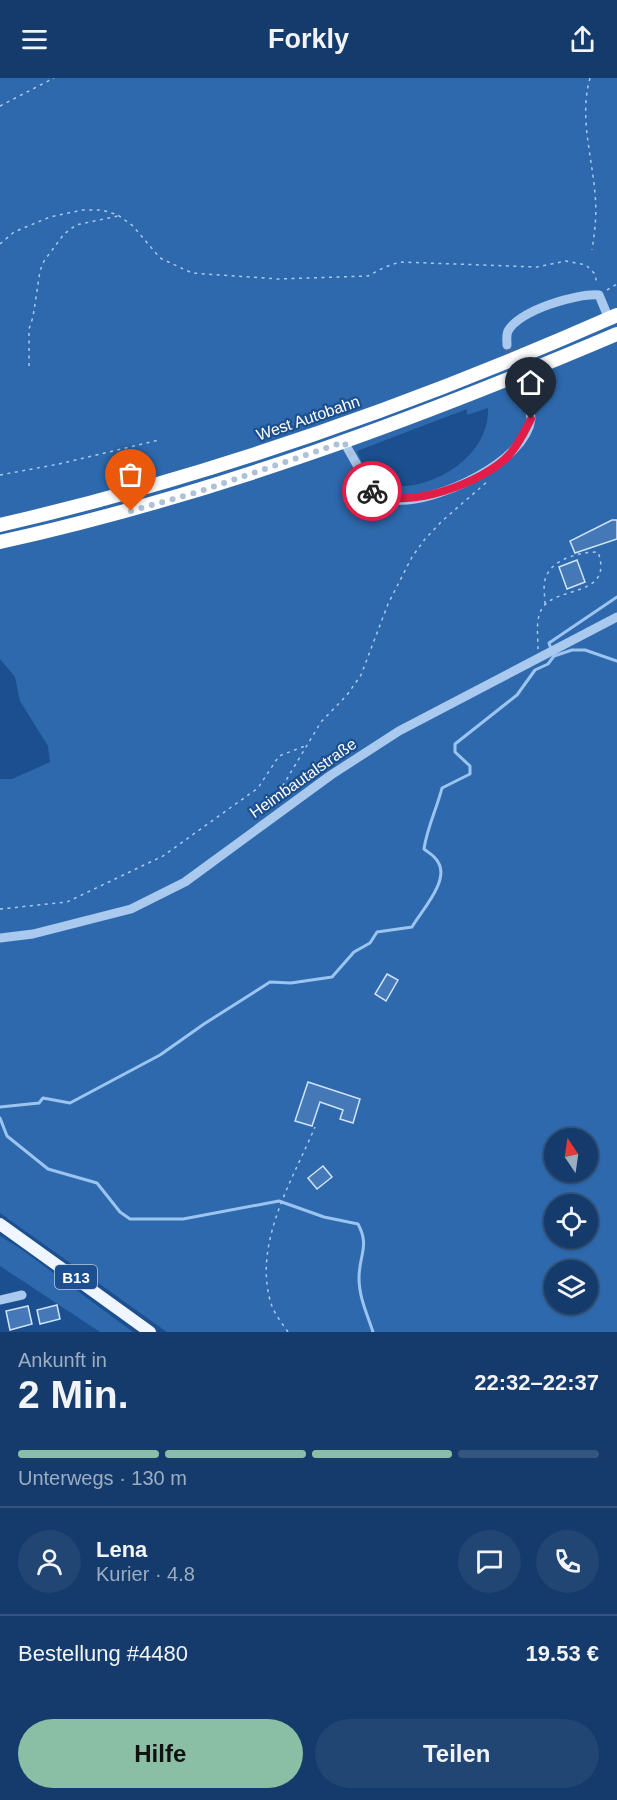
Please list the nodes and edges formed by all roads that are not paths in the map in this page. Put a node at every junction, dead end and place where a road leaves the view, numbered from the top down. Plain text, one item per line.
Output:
1 (613, 317) edge
2 (617, 334) edge
3 (507, 345) dead end
4 (525, 396) tunnel mouth
5 (344, 442) junction
6 (0, 525) edge
7 (0, 543) edge
8 (617, 617) edge
9 (0, 938) edge
10 (0, 1224) edge
11 (21, 1295) dead end
12 (0, 1300) edge
13 (150, 1332) edge

1 - 3 street
1 - 6 highway, West Autobahn
2 - 5 highway, West Autobahn
4 - 5 street
5 - 7 highway, West Autobahn
8 - 9 street, Heimbautalstraße
10 - 13 main road, B13
11 - 12 street

